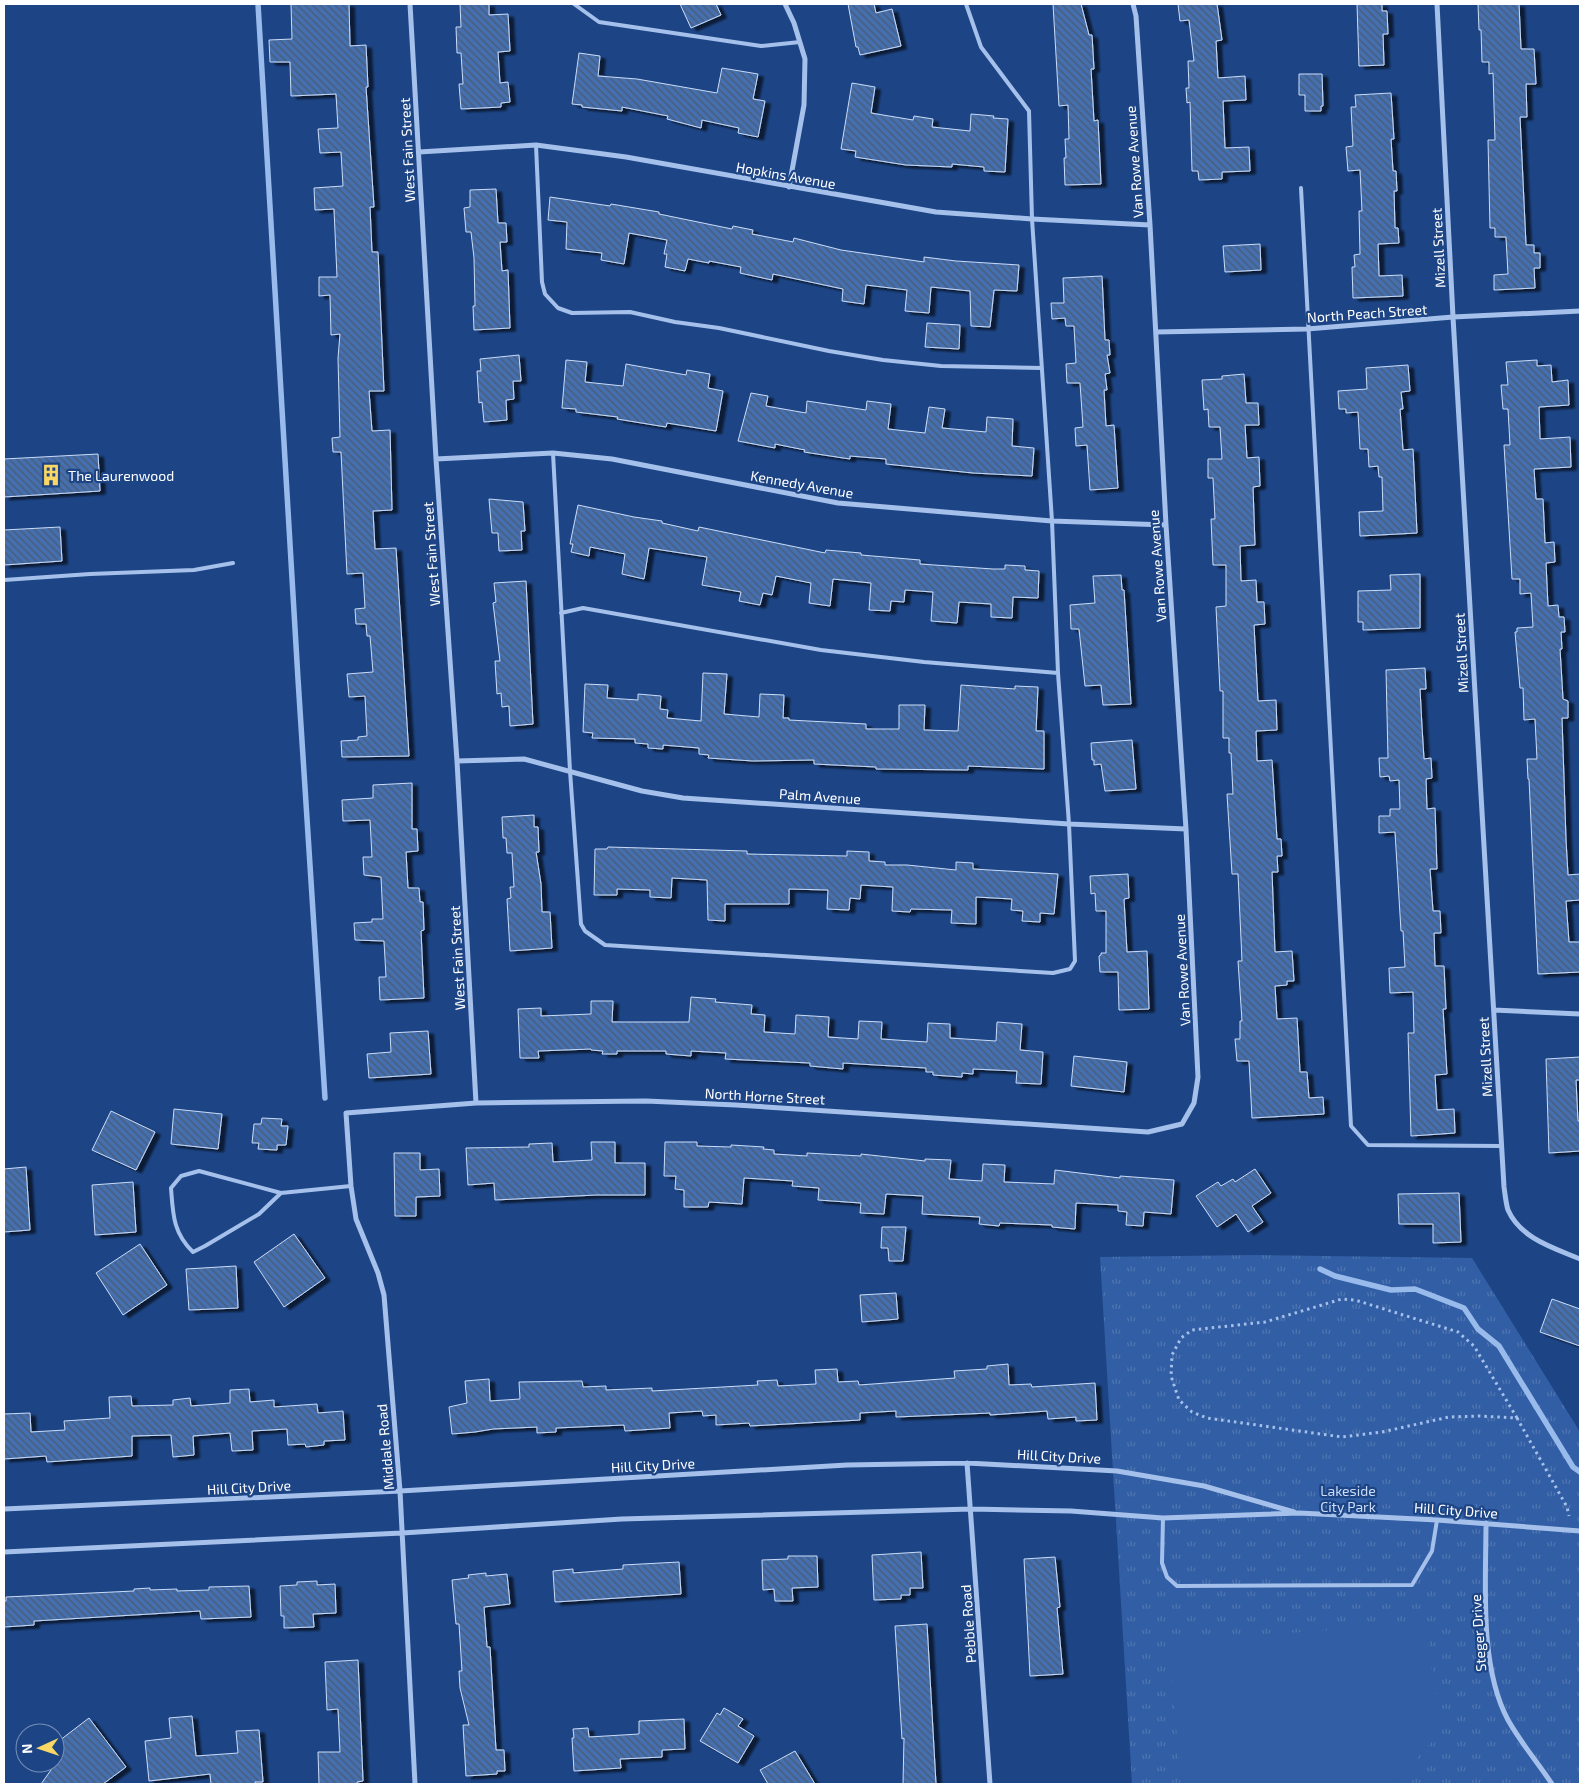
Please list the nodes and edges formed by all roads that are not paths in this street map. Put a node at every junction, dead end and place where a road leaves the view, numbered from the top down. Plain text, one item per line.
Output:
1 (410, 4) edge
2 (574, 4) edge
3 (785, 4) edge
4 (966, 4) edge
5 (1133, 4) edge
6 (1436, 4) edge
7 (800, 42) junction
8 (536, 145) junction
9 (419, 152) junction
10 (789, 187) junction
11 (1301, 188) dead end
12 (1032, 220) junction
13 (1150, 225) junction
14 (1580, 311) edge
15 (1453, 317) junction
16 (1307, 329) junction
17 (1156, 332) junction
18 (1042, 368) junction
19 (553, 453) junction
20 (436, 459) junction
21 (1052, 520) junction
22 (1166, 525) junction
23 (232, 564) dead end
24 (4, 580) edge
25 (561, 613) junction
26 (1058, 674) junction
27 (457, 761) junction
28 (570, 771) junction
29 (1068, 824) junction
30 (1186, 829) junction
31 (1494, 1010) junction
32 (1580, 1014) edge
33 (476, 1103) junction
34 (346, 1113) joint
35 (1182, 1124) joint
36 (1501, 1146) junction
37 (351, 1186) junction
38 (281, 1193) junction
39 (1580, 1259) edge
40 (967, 1463) junction
41 (400, 1491) junction
42 (971, 1508) junction
43 (4, 1509) edge
44 (1299, 1514) junction
45 (1162, 1518) junction
46 (1437, 1520) junction
47 (1486, 1523) junction
48 (1580, 1531) edge
49 (402, 1533) junction
50 (4, 1552) edge
51 (415, 1784) edge
52 (990, 1784) edge
53 (1552, 1784) edge

1 - 9 street, West Fain Street
2 - 7 lane
3 - 7 street
4 - 12 lane
5 - 13 street, Van Rowe Avenue
6 - 15 street, Mizell Street
7 - 10 street
8 - 9 street, Hopkins Avenue
8 - 10 street, Hopkins Avenue
8 - 18 lane
9 - 20 street, West Fain Street
10 - 12 street, Hopkins Avenue
11 - 16 lane
12 - 13 street, Hopkins Avenue
12 - 18 lane
13 - 17 street, Van Rowe Avenue
14 - 15 street, North Peach Street
15 - 16 street, North Peach Street
15 - 31 street, Mizell Street
16 - 17 street, North Peach Street
16 - 36 lane
17 - 22 street, Van Rowe Avenue
18 - 21 lane
19 - 20 street, Kennedy Avenue
19 - 21 street, Kennedy Avenue
19 - 25 lane
20 - 27 street, West Fain Street
21 - 22 street, Kennedy Avenue
21 - 26 lane
22 - 30 street, Van Rowe Avenue
23 - 24 lane
25 - 26 lane
25 - 28 lane
26 - 29 lane
27 - 28 street, Palm Avenue
27 - 33 street, West Fain Street
28 - 29 street, Palm Avenue
28 - 29 lane
29 - 30 street, Palm Avenue
30 - 35 street, Van Rowe Avenue
31 - 32 street
31 - 36 street, Mizell Street
33 - 34 street, North Horne Street
33 - 35 street, North Horne Street
34 - 37 street, Middale Road
36 - 39 street, Mizell Street
37 - 38 lane
37 - 41 street, Middale Road
38 - 38 lane
40 - 41 street, Hill City Drive
40 - 42 street, Pebble Road
40 - 44 street, Hill City Drive
41 - 43 street, Hill City Drive
41 - 49 street, Middale Road
42 - 45 street, Hill City Drive
42 - 49 street, Hill City Drive
42 - 52 street, Pebble Road
44 - 45 street, Hill City Drive
44 - 46 street, Hill City Drive
45 - 46 lane
46 - 47 street, Hill City Drive
47 - 48 street, Hill City Drive
47 - 53 street, Steger Drive
49 - 50 street, Hill City Drive
49 - 51 street, Middale Road

